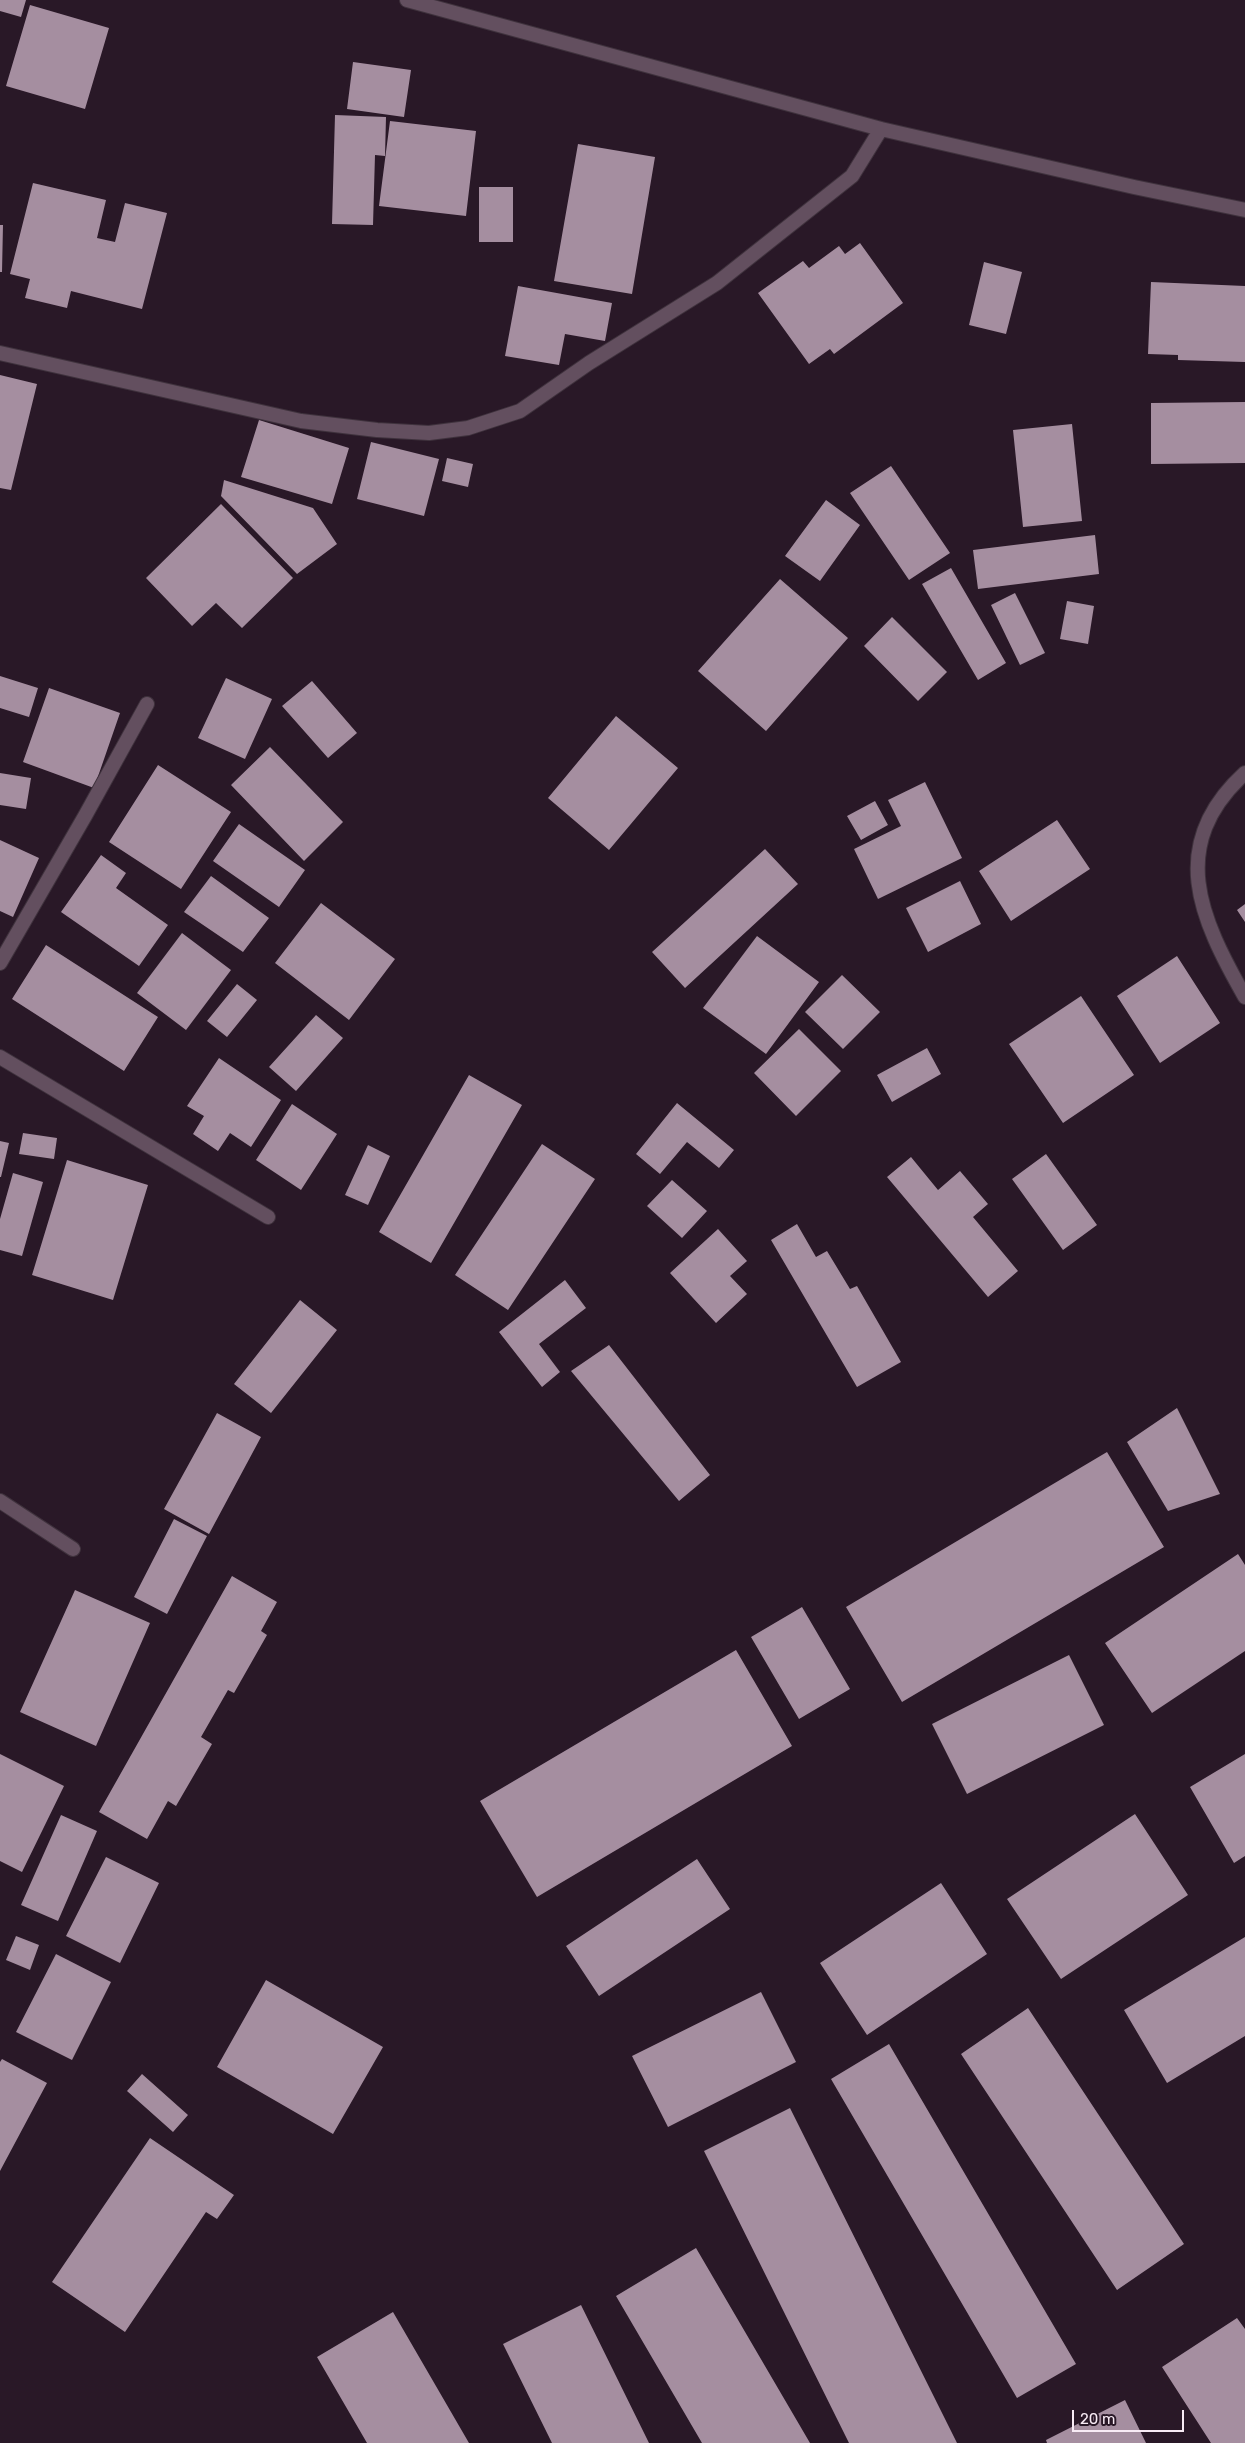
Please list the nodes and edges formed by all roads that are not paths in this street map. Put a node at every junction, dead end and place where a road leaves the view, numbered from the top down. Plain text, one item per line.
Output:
1 (407, 0) edge
2 (881, 129) junction
3 (1245, 210) edge
4 (0, 353) edge
5 (147, 704) dead end
6 (1245, 773) edge
7 (0, 963) edge
8 (1245, 997) edge
9 (0, 1057) edge
10 (268, 1217) dead end
11 (0, 1501) edge
12 (73, 1549) dead end

1 - 2 street
2 - 3 street
2 - 4 street
5 - 7 street
6 - 8 street
9 - 10 street
11 - 12 street

